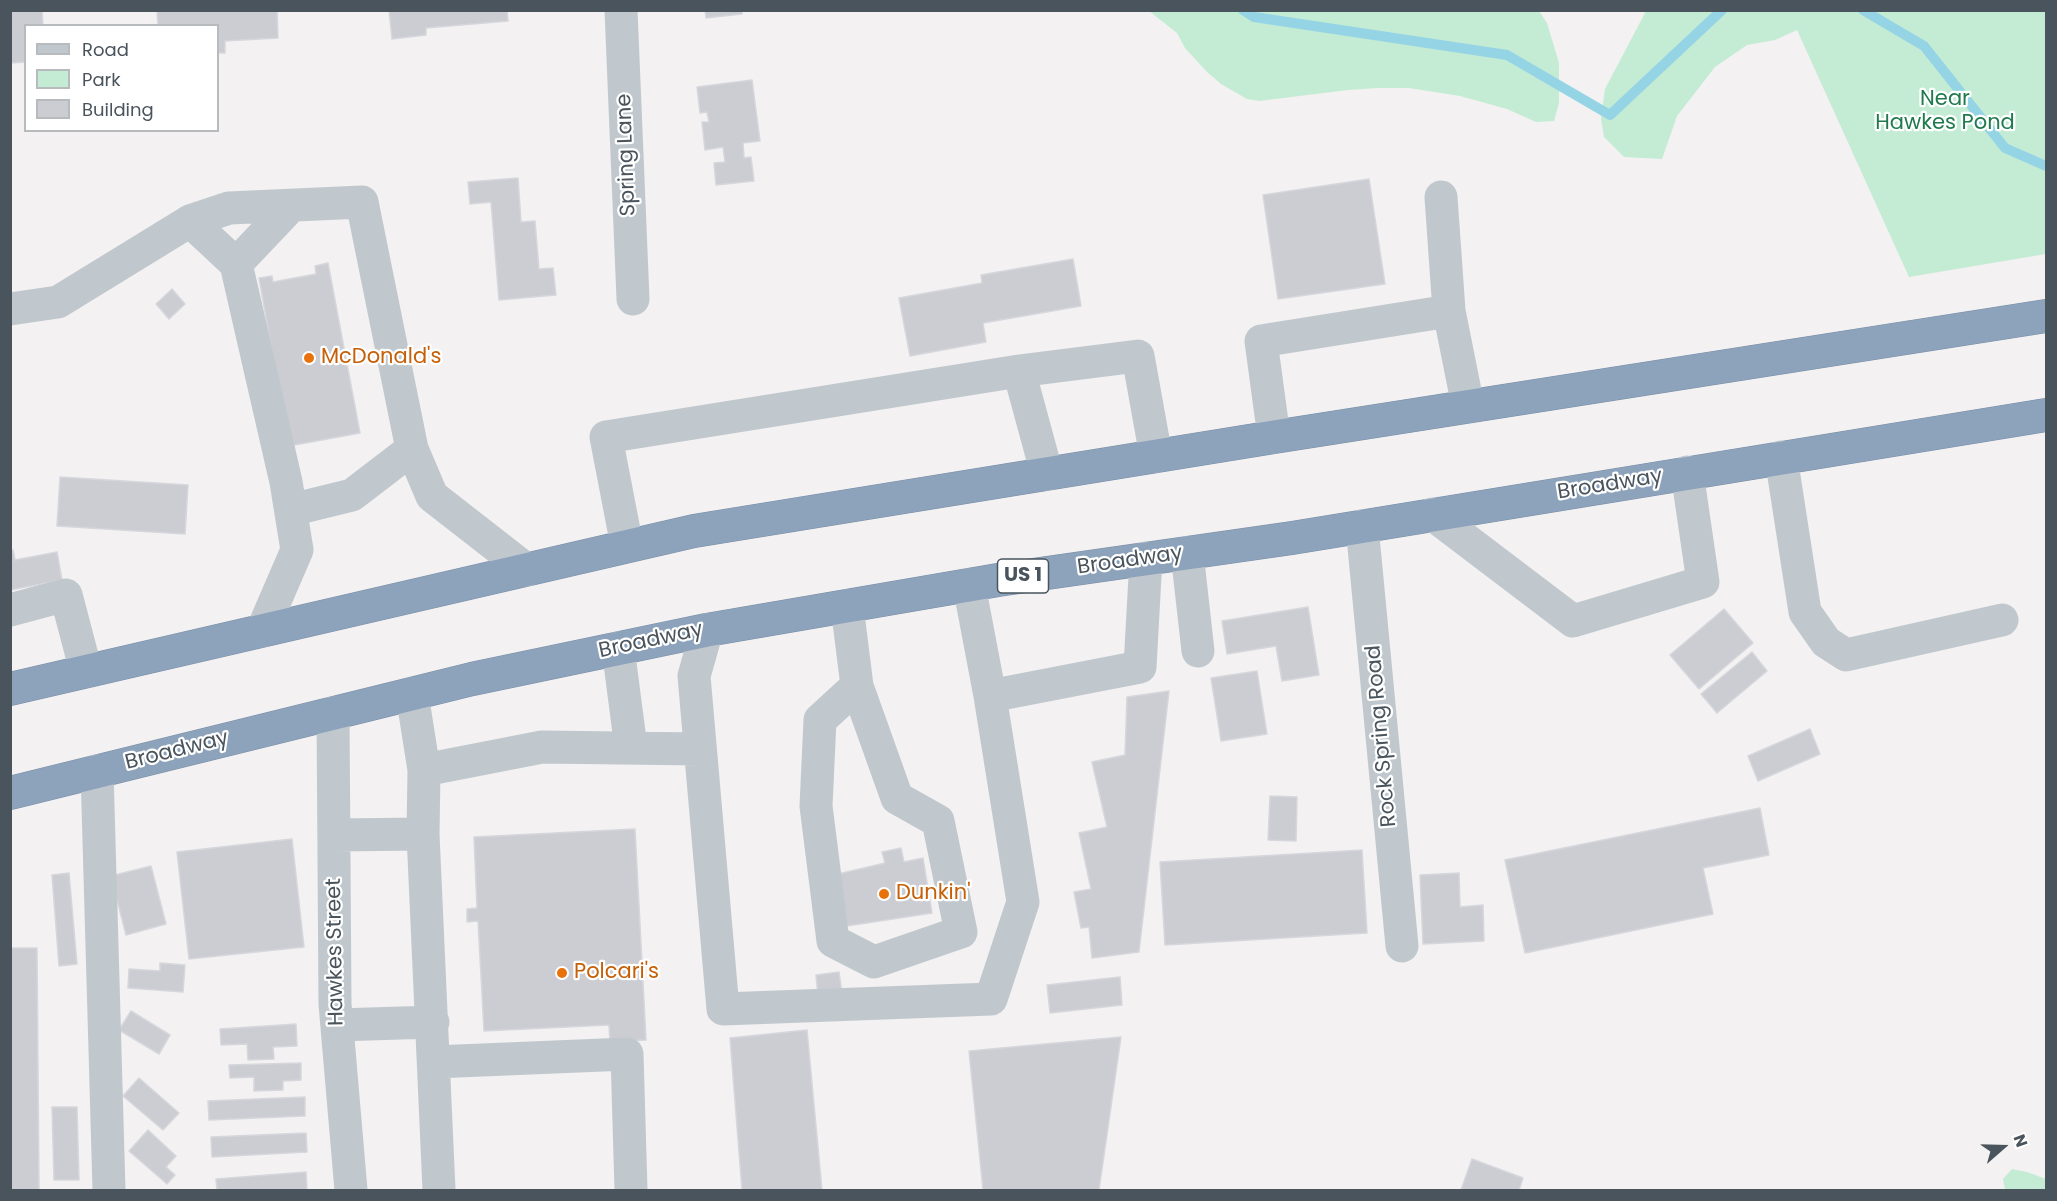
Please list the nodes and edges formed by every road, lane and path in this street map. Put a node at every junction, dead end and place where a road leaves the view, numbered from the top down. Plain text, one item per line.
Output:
1 (621, 10) edge
2 (1442, 197) dead end
3 (291, 206) junction
4 (190, 221) junction
5 (236, 264) junction
6 (633, 299) dead end
7 (10, 309) edge
8 (1449, 311) junction
9 (2046, 316) edge
10 (1019, 371) junction
11 (1468, 406) junction
12 (2046, 415) edge
13 (1275, 437) junction
14 (412, 449) junction
15 (1156, 456) junction
16 (1781, 457) junction
17 (1687, 472) junction
18 (1047, 474) junction
19 (291, 510) junction
20 (1432, 514) junction
21 (1362, 526) junction
22 (627, 546) junction
23 (1187, 553) junction
24 (1146, 558) junction
25 (527, 570) junction
26 (969, 585) junction
27 (847, 606) junction
28 (10, 610) edge
29 (2002, 620) dead end
30 (707, 630) junction
31 (262, 631) junction
32 (618, 648) junction
33 (1198, 651) dead end
34 (86, 671) junction
35 (858, 686) junction
36 (10, 689) edge
37 (412, 694) junction
38 (990, 696) junction
39 (333, 713) junction
40 (631, 748) junction
41 (700, 748) junction
42 (424, 770) junction
43 (97, 771) junction
44 (10, 793) edge
45 (423, 834) junction
46 (334, 835) junction
47 (1402, 946) dead end
48 (433, 1022) junction
49 (337, 1025) junction
50 (434, 1062) junction
51 (109, 1191) edge
52 (351, 1191) edge
53 (439, 1191) edge
54 (631, 1191) edge

1 - 6 street, Spring Lane
2 - 8 street
3 - 4 street
3 - 5 street
3 - 14 street
4 - 5 street
4 - 7 street
5 - 19 street
8 - 11 street
8 - 13 street
9 - 11 highway
10 - 15 street
10 - 18 street
10 - 22 street
11 - 13 highway
12 - 16 highway, Broadway / US 1
13 - 15 highway
14 - 19 street
14 - 25 street
15 - 18 highway
16 - 17 highway, Broadway / US 1
16 - 29 street
17 - 20 highway, Broadway / US 1
17 - 20 street
18 - 22 highway
19 - 31 street
20 - 21 highway, Broadway / US 1
21 - 23 highway, Broadway / US 1
21 - 47 street, Rock Spring Road
22 - 25 highway
23 - 24 highway, Broadway / US 1
23 - 33 street
24 - 26 highway, Broadway / US 1
24 - 38 street
25 - 31 highway
26 - 27 highway, Broadway / US 1
26 - 38 street
27 - 30 highway, Broadway / US 1
27 - 35 street
28 - 34 street
30 - 32 highway, Broadway / US 1
30 - 41 street
31 - 34 highway
32 - 37 highway, Broadway / US 1
32 - 40 street
34 - 36 highway
35 - 35 street
37 - 39 highway, Broadway / US 1
37 - 42 street
38 - 41 street
39 - 43 highway, Broadway / US 1
39 - 46 street, Hawkes Street
40 - 41 street
40 - 42 street
42 - 45 street
43 - 44 highway, Broadway / US 1
43 - 51 street
45 - 46 street
45 - 48 street
46 - 49 street, Hawkes Street
48 - 49 street
48 - 50 street
49 - 52 street, Hawkes Street
50 - 53 street
50 - 54 street

